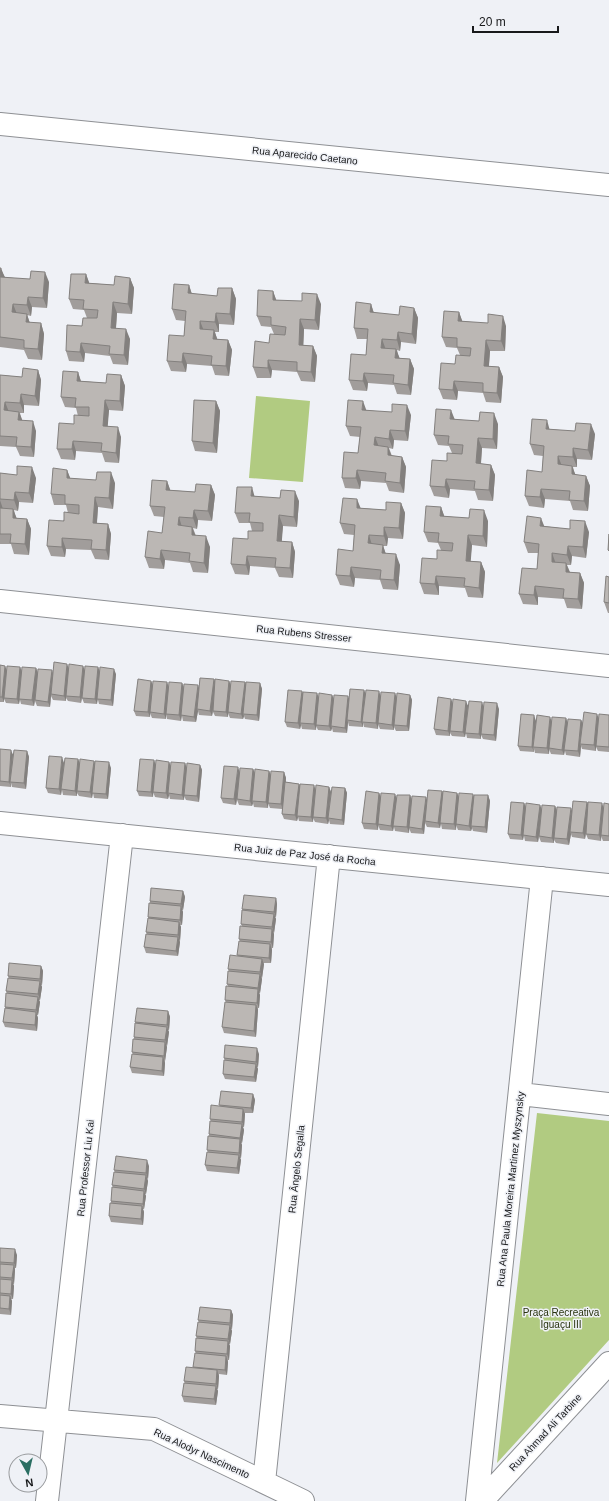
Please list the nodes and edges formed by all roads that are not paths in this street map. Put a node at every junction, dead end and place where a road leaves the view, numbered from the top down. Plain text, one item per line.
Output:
1 (0, 124) edge
2 (609, 185) edge
3 (0, 601) edge
4 (609, 666) edge
5 (0, 823) edge
6 (122, 835) junction
7 (329, 856) junction
8 (542, 878) junction
9 (609, 884) edge
10 (520, 1094) junction
11 (609, 1104) edge
12 (609, 1363) edge
13 (0, 1416) edge
14 (56, 1421) junction
15 (264, 1482) junction
16 (47, 1501) edge
17 (303, 1501) edge
18 (477, 1501) edge
19 (482, 1501) edge

1 - 2 street, Rua Aparecido Caetano
3 - 4 street, Rua Rubens Stresser
5 - 6 street, Rua Juiz de Paz José da Rocha
6 - 7 street, Rua Juiz de Paz José da Rocha
6 - 14 street, Rua Professor Liu Kai
7 - 8 street, Rua Juiz de Paz José da Rocha
7 - 15 street, Rua Ângelo Segalla
8 - 9 street, Rua Juiz de Paz José da Rocha
8 - 10 street, Rua Ana Paula Moreira Martinez Myszynsky
10 - 11 street
10 - 18 street, Rua Ana Paula Moreira Martinez Myszynsky
12 - 19 street, Rua Ahmad Ali Tarbine
13 - 14 street, Rua Alodyr Nascimento
14 - 15 street, Rua Alodyr Nascimento
14 - 16 street, Rua Professor Liu Kai
15 - 17 street, Rua Alodyr Nascimento

